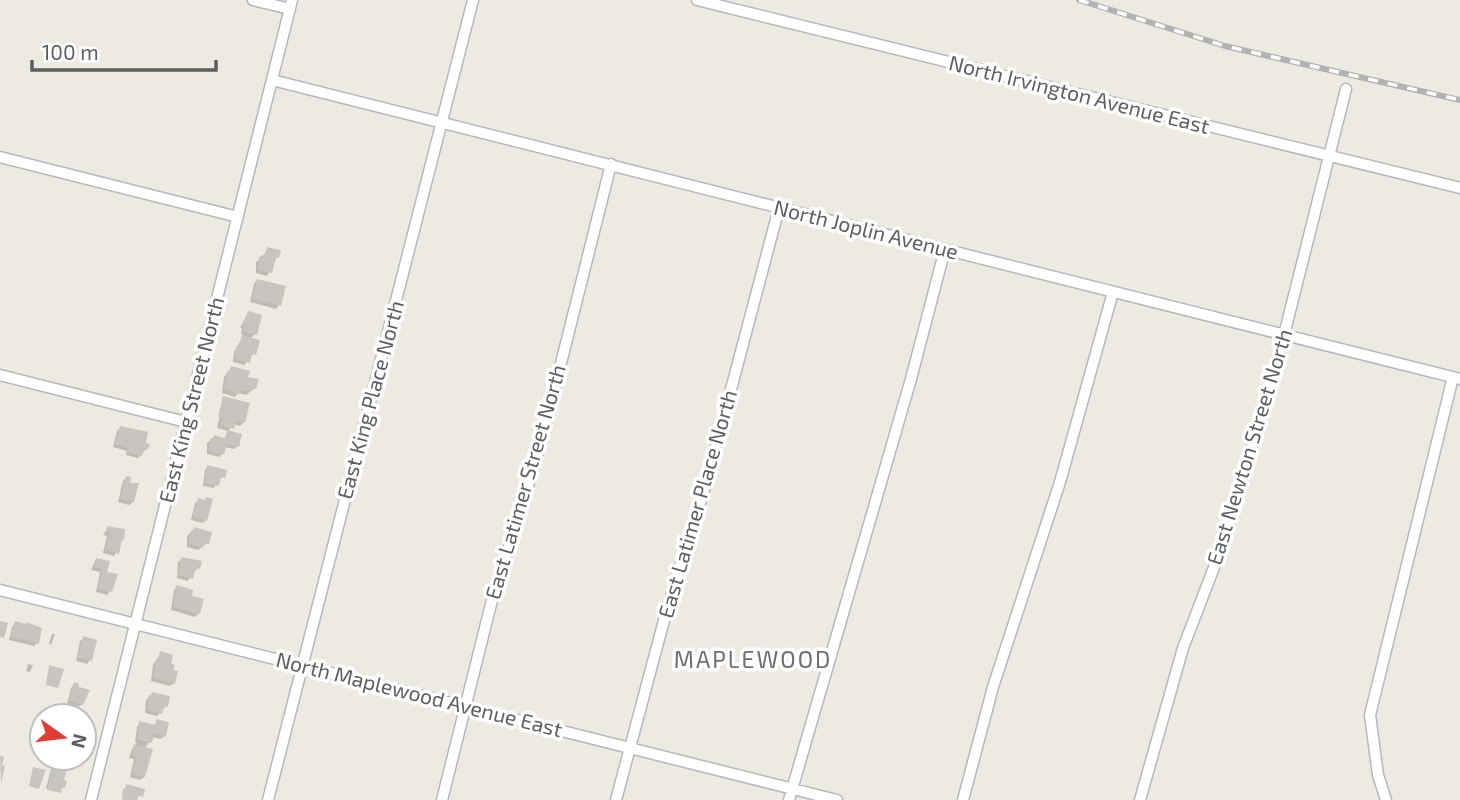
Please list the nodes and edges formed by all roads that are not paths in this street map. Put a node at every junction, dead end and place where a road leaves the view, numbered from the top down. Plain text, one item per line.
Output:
1 (253, 0) edge
2 (473, 0) edge
3 (697, 0) edge
4 (291, 5) edge
5 (272, 80) junction
6 (1346, 89) dead end
7 (443, 124) junction
8 (0, 157) edge
9 (1329, 157) junction
10 (611, 164) junction
11 (1460, 188) edge
12 (779, 208) junction
13 (238, 217) junction
14 (945, 249) junction
15 (1113, 292) junction
16 (1284, 335) junction
17 (0, 375) edge
18 (1456, 378) edge
19 (186, 422) junction
20 (0, 590) edge
21 (135, 624) junction
22 (301, 666) junction
23 (465, 707) junction
24 (629, 747) junction
25 (791, 794) edge
26 (91, 800) edge
27 (268, 800) edge
28 (442, 800) edge
29 (616, 800) edge
30 (837, 800) edge
31 (963, 800) edge
32 (1140, 800) edge
33 (1386, 800) edge

1 - 4 street
2 - 7 street, East King Place North
3 - 9 street, North Irvington Avenue East
4 - 5 street, East King Street North
5 - 7 street, North Joplin Avenue
5 - 13 street, East King Street North
6 - 9 street, East Newton Street North
7 - 10 street, North Joplin Avenue
7 - 22 street, East King Place North
8 - 13 street
9 - 11 street, North Irvington Avenue East
9 - 16 street, East Newton Street North
10 - 12 street, North Joplin Avenue
10 - 23 street, East Latimer Street North
12 - 14 street, North Joplin Avenue
12 - 24 street, East Latimer Place North
13 - 19 street, East King Street North
14 - 15 street, North Joplin Avenue
14 - 25 street
15 - 16 street, North Joplin Avenue
15 - 31 street
16 - 18 street, North Joplin Avenue
16 - 32 street, East Newton Street North
17 - 19 street
18 - 33 street
19 - 21 street, East King Street North
20 - 21 street, North Maplewood Avenue East
21 - 22 street, North Maplewood Avenue East
21 - 26 street, East King Street North
22 - 23 street, North Maplewood Avenue East
22 - 27 street, East King Place North
23 - 24 street, North Maplewood Avenue East
23 - 28 street, East Latimer Street North
24 - 25 street, North Maplewood Avenue East
24 - 29 street, East Latimer Place North
25 - 30 street, North Maplewood Avenue East

